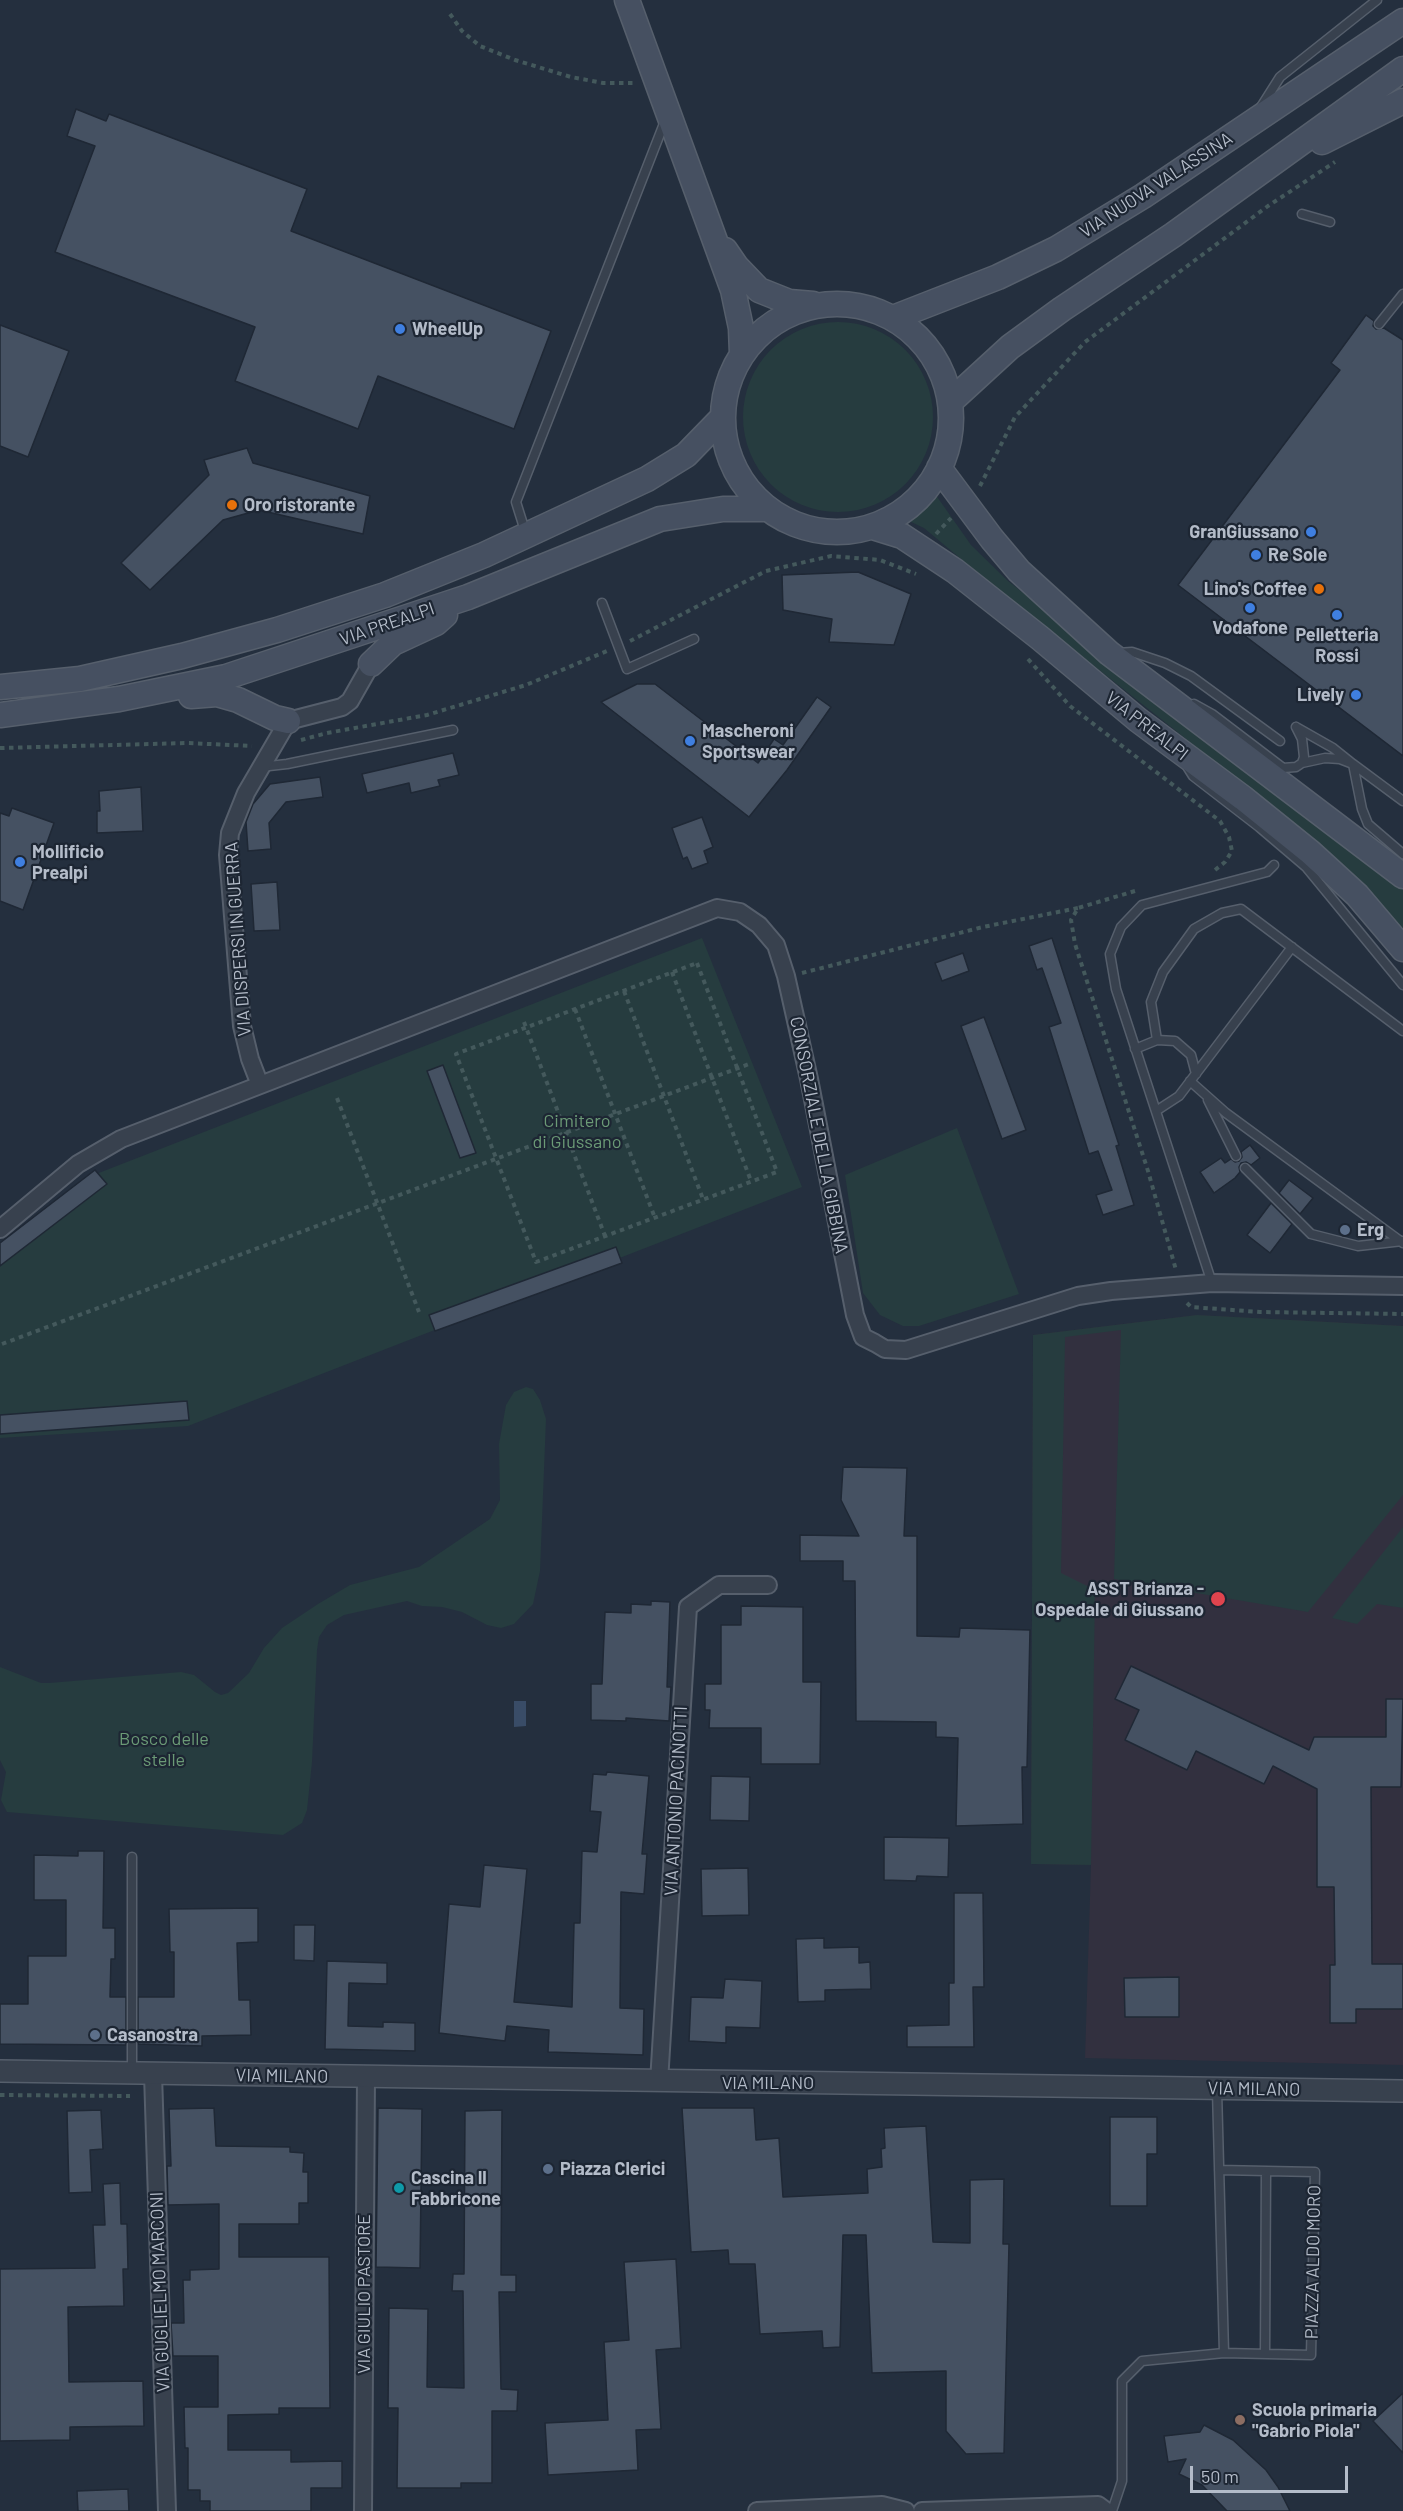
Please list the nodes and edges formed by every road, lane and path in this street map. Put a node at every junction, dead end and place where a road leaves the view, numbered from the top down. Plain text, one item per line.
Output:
1 (627, 0) edge
2 (1377, 0) edge
3 (450, 14) dead end
4 (1403, 21) edge
5 (1403, 69) edge
6 (657, 83) junction
7 (1403, 101) edge
8 (668, 113) junction
9 (1248, 126) junction
10 (1336, 162) dead end
11 (1266, 167) junction
12 (1302, 214) dead end
13 (1330, 222) dead end
14 (710, 227) junction
15 (1403, 294) edge
16 (821, 304) junction
17 (893, 318) junction
18 (1379, 324) dead end
19 (742, 354) junction
20 (950, 402) junction
21 (722, 418) junction
22 (939, 468) junction
23 (965, 504) junction
24 (766, 508) junction
25 (873, 527) junction
26 (526, 535) junction
27 (922, 548) junction
28 (912, 572) junction
29 (921, 575) dead end
30 (468, 597) junction
31 (602, 603) dead end
32 (694, 639) dead end
33 (619, 646) junction
34 (1109, 653) junction
35 (1023, 654) dead end
36 (371, 664) joint
37 (0, 687) edge
38 (1163, 694) junction
39 (132, 697) junction
40 (0, 715) edge
41 (288, 721) junction
42 (453, 730) dead end
43 (1280, 741) dead end
44 (273, 747) junction
45 (0, 748) edge
46 (1175, 748) junction
47 (1302, 763) junction
48 (1353, 764) junction
49 (260, 767) junction
50 (1403, 801) edge
51 (1403, 854) edge
52 (1274, 865) dead end
53 (1213, 871) dead end
54 (1403, 876) edge
55 (1144, 889) dead end
56 (1078, 908) junction
57 (1292, 946) junction
58 (1403, 949) edge
59 (672, 972) junction
60 (786, 976) junction
61 (1403, 985) edge
62 (624, 991) junction
63 (575, 1009) junction
64 (524, 1022) dead end
65 (526, 1028) junction
66 (1403, 1032) edge
67 (1157, 1040) junction
68 (1135, 1049) junction
69 (749, 1064) dead end
70 (1193, 1078) junction
71 (260, 1085) junction
72 (1205, 1094) junction
73 (337, 1098) dead end
74 (1156, 1111) junction
75 (1236, 1156) dead end
76 (1245, 1168) dead end
77 (751, 1181) junction
78 (703, 1199) junction
79 (655, 1218) junction
80 (0, 1229) edge
81 (605, 1236) junction
82 (1402, 1242) edge
83 (1212, 1283) junction
84 (1180, 1284) junction
85 (1403, 1286) edge
86 (419, 1312) dead end
87 (1403, 1314) edge
88 (2, 1344) dead end
89 (768, 1585) dead end
90 (132, 1857) dead end
91 (0, 2071) edge
92 (142, 2073) junction
93 (366, 2077) junction
94 (659, 2082) junction
95 (1217, 2088) junction
96 (1403, 2091) edge
97 (1219, 2170) junction
98 (1266, 2171) junction
99 (1224, 2353) junction
100 (1265, 2354) junction
101 (167, 2511) edge
102 (363, 2511) edge
103 (757, 2511) edge
104 (906, 2511) edge
105 (922, 2511) edge
106 (1106, 2511) edge
107 (1112, 2511) edge

1 - 6 main road
2 - 9 lane
3 - 6 path
4 - 9 main road, VIA NUOVA VALASSINA
5 - 11 main road
6 - 8 main road
7 - 11 main road
8 - 14 main road
8 - 26 lane
9 - 17 main road, VIA NUOVA VALASSINA
10 - 23 path
11 - 20 main road
12 - 13 lane
14 - 16 main road
14 - 19 main road
15 - 18 lane
16 - 17 main road
16 - 19 main road
17 - 20 main road
19 - 21 main road
20 - 22 main road
21 - 24 main road
21 - 26 main road, VIA PREALPI
22 - 23 main road, VIA PREALPI
22 - 25 main road
23 - 27 path
23 - 34 main road, VIA PREALPI
24 - 25 main road
24 - 30 main road, VIA PREALPI
25 - 27 main road, VIA PREALPI
26 - 37 main road, VIA PREALPI
27 - 28 path
27 - 46 main road, VIA PREALPI
28 - 29 path
28 - 33 path
30 - 36 main road
30 - 39 main road, VIA PREALPI
31 - 33 lane
32 - 33 lane
33 - 44 path
34 - 38 main road, VIA PREALPI
34 - 43 lane
35 - 53 path
36 - 41 street
38 - 47 lane
38 - 54 main road, VIA PREALPI
39 - 40 main road, VIA PREALPI
39 - 41 main road
41 - 44 street, VIA DISPERSI IN GUERRA
42 - 49 lane
44 - 45 path
44 - 49 street, VIA DISPERSI IN GUERRA
46 - 58 main road, VIA PREALPI
46 - 61 lane
47 - 48 lane
47 - 48 lane
48 - 50 lane
48 - 51 lane
49 - 71 street, VIA DISPERSI IN GUERRA
52 - 68 lane
55 - 56 path
56 - 60 path
56 - 84 path
57 - 66 lane
57 - 67 lane
57 - 70 lane
59 - 62 path
59 - 77 path
59 - 77 path
60 - 71 street, CONSORZIALE DELLA GIBBINA
60 - 84 street, CONSORZIALE DELLA GIBBINA
62 - 63 path
62 - 78 path
63 - 65 path
63 - 79 path
64 - 65 path
65 - 81 path
65 - 81 path
67 - 68 lane
67 - 70 lane
68 - 74 lane
69 - 88 path
70 - 72 lane
70 - 74 lane
71 - 80 street
72 - 75 lane
72 - 82 lane
73 - 86 path
74 - 83 lane
76 - 82 lane
77 - 78 path
78 - 79 path
79 - 81 path
83 - 84 street, CONSORZIALE DELLA GIBBINA
83 - 85 street, CONSORZIALE DELLA GIBBINA
84 - 87 path
89 - 94 street, VIA ANTONIO PACINOTTI
90 - 92 lane
91 - 92 street, VIA MILANO
92 - 93 street, VIA MILANO
92 - 101 street, VIA GUGLIELMO MARCONI
93 - 94 street, VIA MILANO
93 - 102 street, VIA GIULIO PASTORE
94 - 95 street, VIA MILANO
95 - 96 street, VIA MILANO
95 - 97 lane
97 - 98 lane, PIAZZA ALDO MORO
97 - 99 lane
98 - 100 lane
98 - 100 lane, PIAZZA ALDO MORO
99 - 100 lane, PIAZZA ALDO MORO
99 - 107 lane, PIAZZA ALDO MORO
103 - 104 street
105 - 106 street

